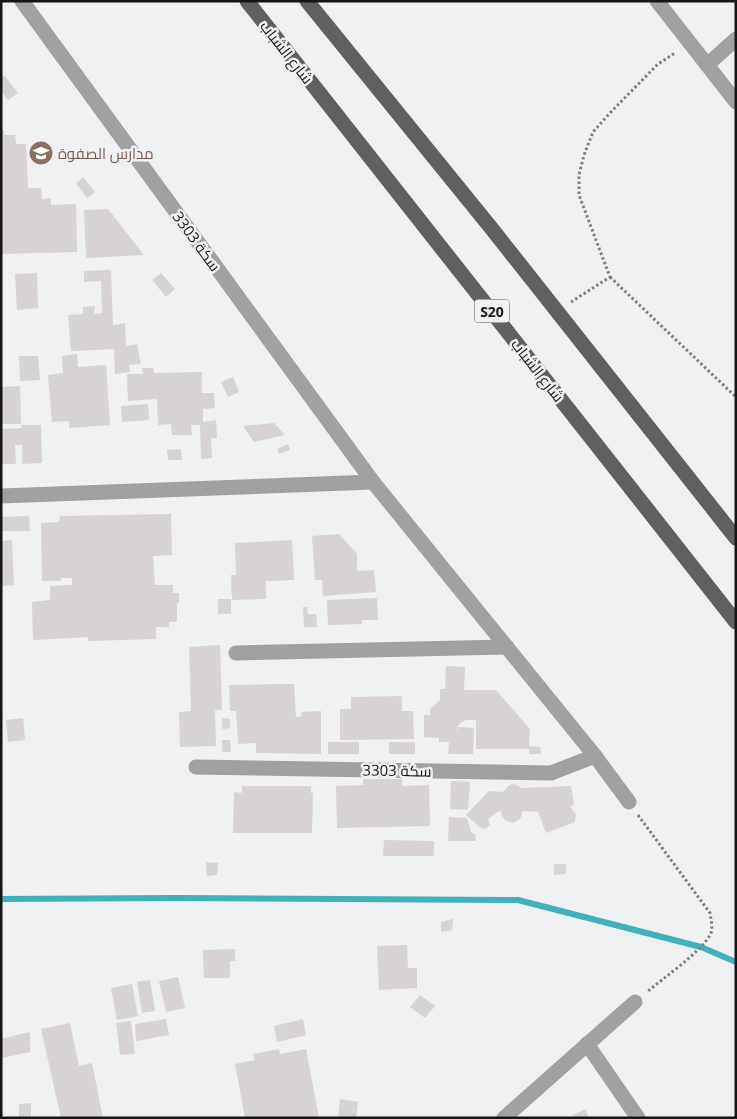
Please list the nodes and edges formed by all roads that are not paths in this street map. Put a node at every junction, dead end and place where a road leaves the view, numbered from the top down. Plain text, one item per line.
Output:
1 (22, 1) edge
2 (247, 1) edge
3 (307, 1) edge
4 (657, 1) edge
5 (736, 39) edge
6 (707, 65) junction
7 (736, 102) edge
8 (373, 482) junction
9 (1, 496) edge
10 (736, 538) edge
11 (736, 622) edge
12 (507, 647) junction
13 (236, 653) dead end
14 (595, 756) junction
15 (196, 767) dead end
16 (629, 802) road end
17 (635, 1002) road end
18 (587, 1044) junction
19 (504, 1118) edge
20 (638, 1118) edge

1 - 8 street, سكة 3303
2 - 11 main road, شارع الشباب / S20
3 - 10 main road
4 - 6 street
5 - 6 street
6 - 7 street
8 - 9 street
8 - 12 street, سكة 3303
12 - 13 street
12 - 14 street, سكة 3303
14 - 15 street, سكة 3303
14 - 16 street, سكة 3303
17 - 18 street
18 - 19 street
18 - 20 street

